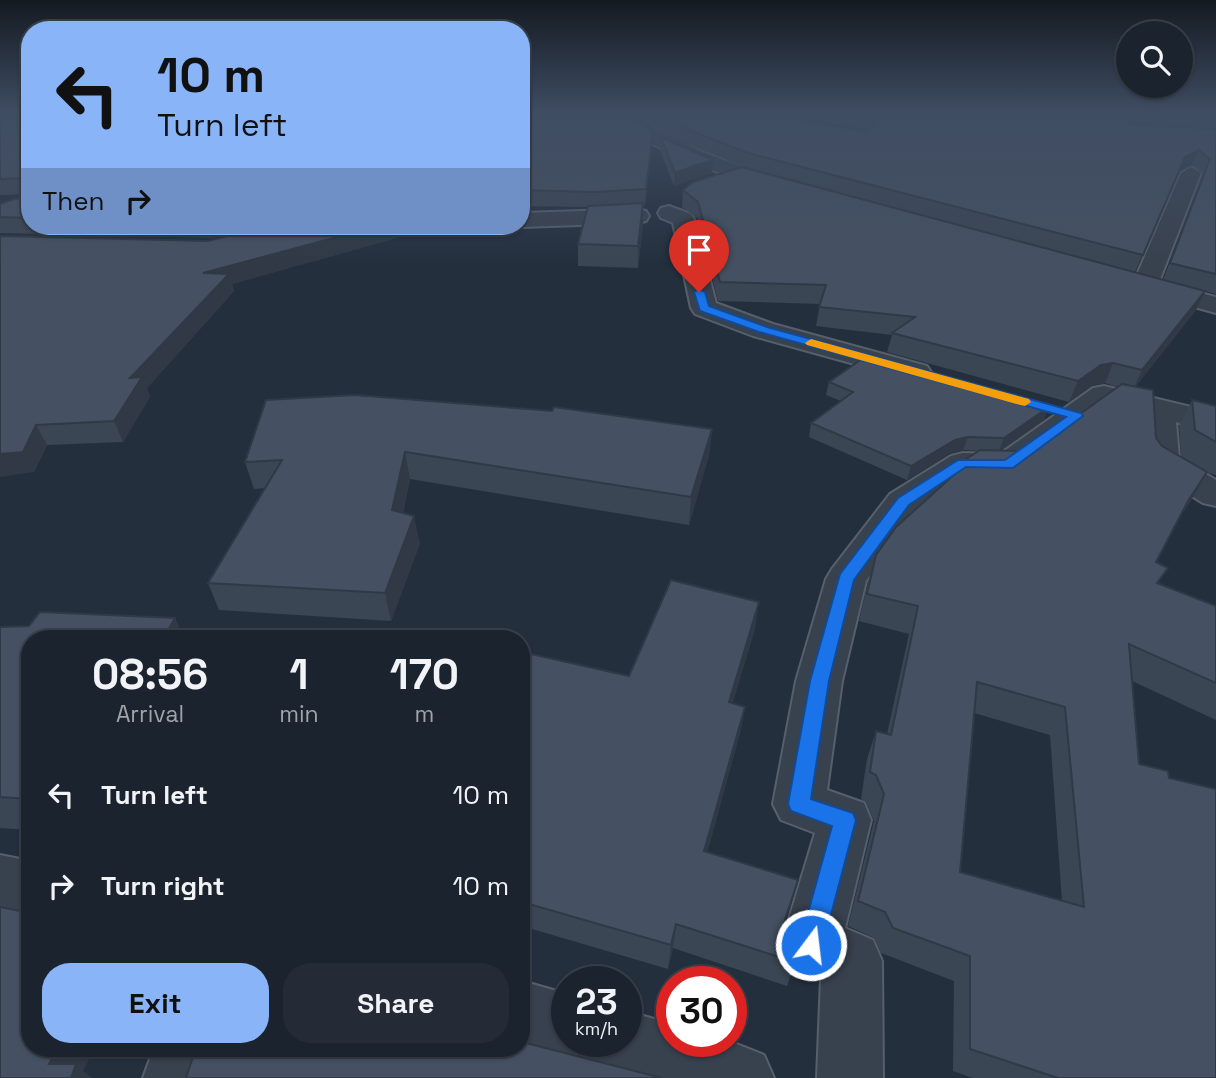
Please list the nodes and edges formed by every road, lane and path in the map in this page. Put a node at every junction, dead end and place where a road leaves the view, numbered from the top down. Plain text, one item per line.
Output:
1 (710, 163) edge
2 (1191, 173) edge
3 (739, 174) junction
4 (705, 184) edge
5 (801, 192) edge
6 (530, 218) edge
7 (1118, 278) edge
8 (1145, 286) junction
9 (1216, 305) edge
10 (946, 380) edge
11 (1159, 407) junction
12 (1216, 423) edge
13 (1216, 495) edge
14 (0, 882) edge
15 (21, 886) edge
16 (530, 1014) edge
17 (551, 1021) edge
18 (642, 1048) edge
19 (183, 1057) edge
20 (176, 1078) edge
21 (741, 1078) edge
22 (850, 1078) edge

1 - 3 street
2 - 8 street
3 - 4 street
3 - 5 street
6 - 10 street
7 - 8 street
8 - 9 street
11 - 12 street
11 - 13 street
11 - 22 street
14 - 15 street
16 - 17 street
18 - 21 street
19 - 20 street

